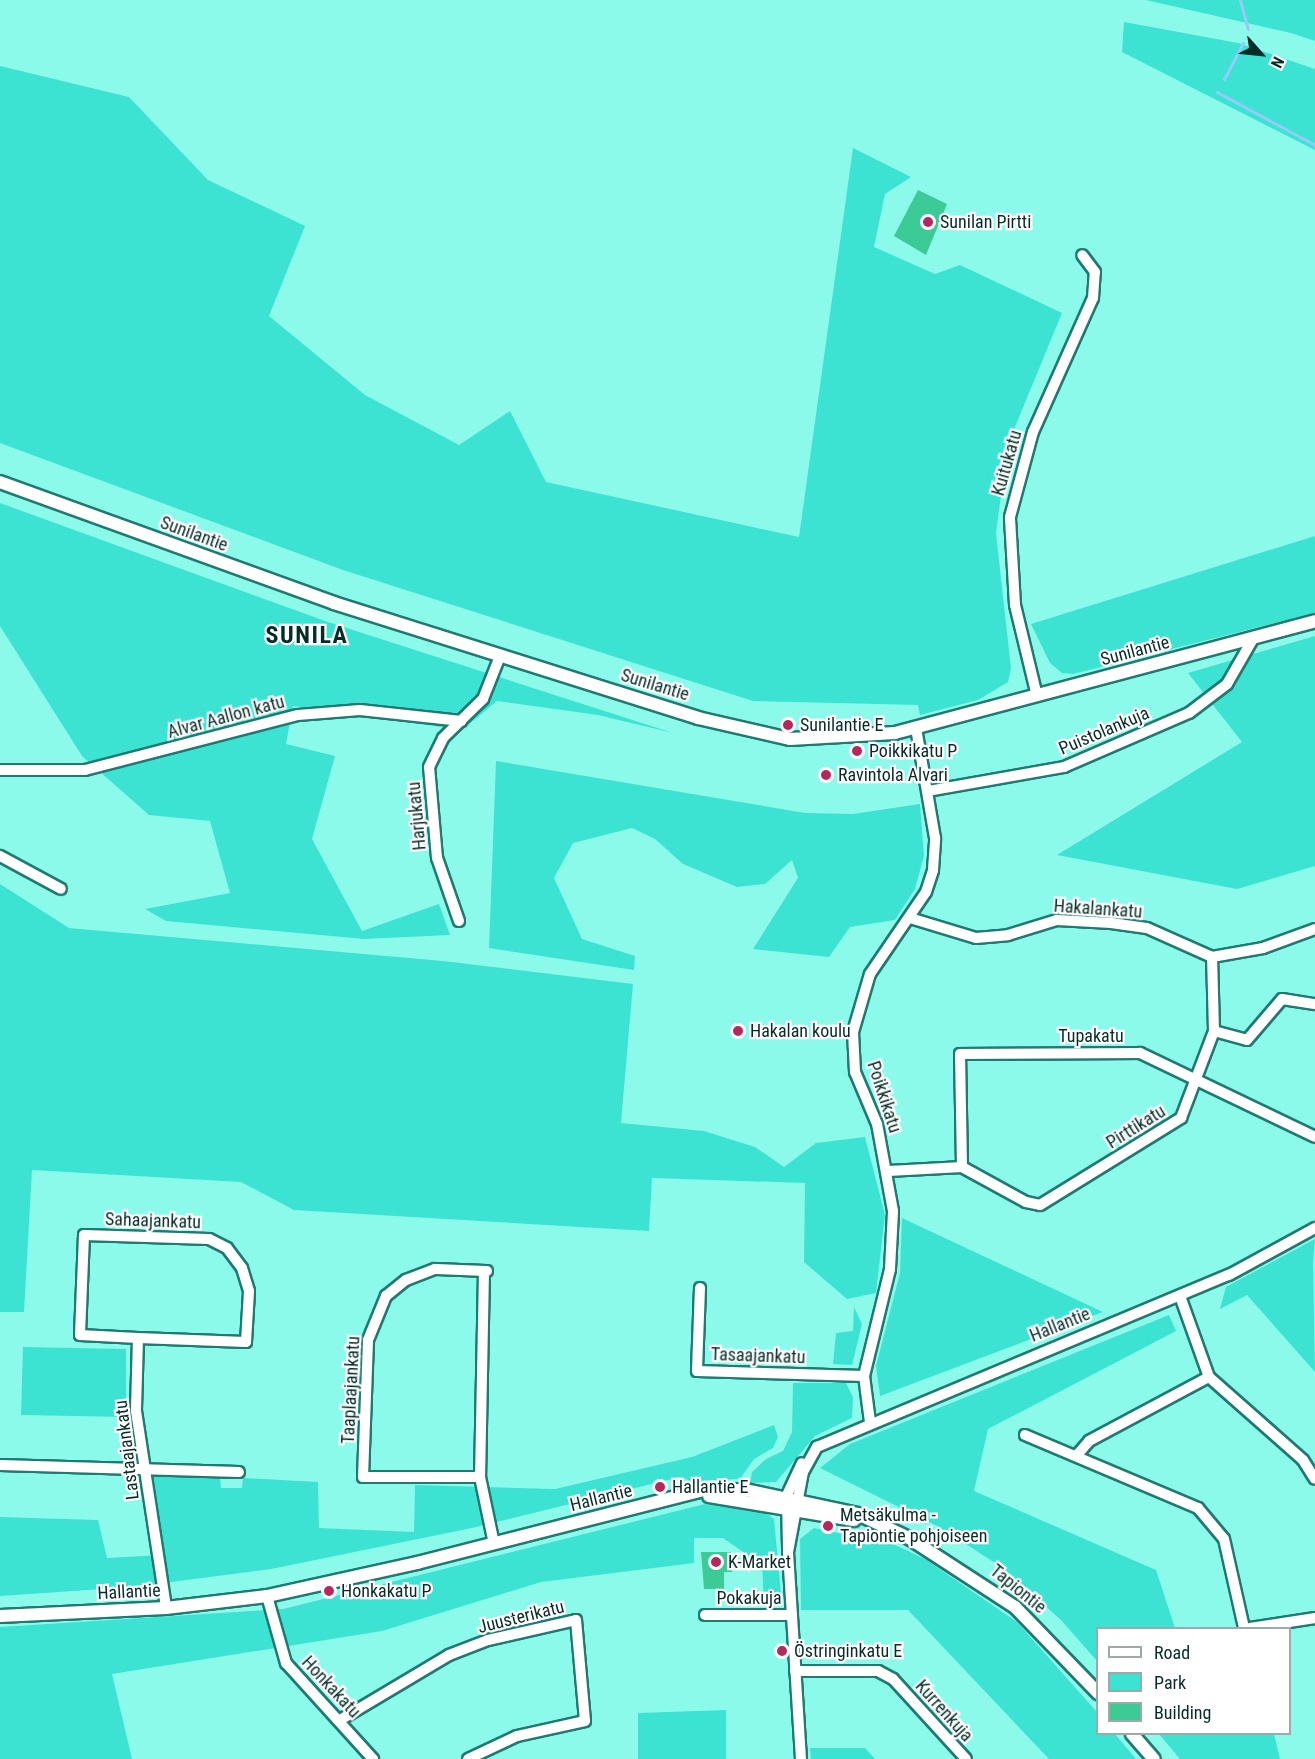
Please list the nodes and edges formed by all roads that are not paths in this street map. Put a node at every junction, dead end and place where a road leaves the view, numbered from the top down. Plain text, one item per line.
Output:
1 (1082, 255) dead end
2 (0, 482) edge
3 (1315, 621) edge
4 (1254, 637) junction
5 (500, 656) junction
6 (1037, 696) junction
7 (461, 721) junction
8 (916, 728) junction
9 (0, 770) edge
10 (928, 791) junction
11 (0, 856) edge
12 (61, 889) dead end
13 (910, 918) junction
14 (459, 921) dead end
15 (1315, 929) edge
16 (1212, 957) junction
17 (1315, 1004) edge
18 (1214, 1031) junction
19 (1199, 1078) junction
20 (1315, 1137) edge
21 (962, 1167) junction
22 (889, 1171) junction
23 (1315, 1227) edge
24 (700, 1288) dead end
25 (1180, 1296) junction
26 (138, 1338) junction
27 (864, 1376) junction
28 (1209, 1377) junction
29 (870, 1422) junction
30 (1025, 1435) dead end
31 (1077, 1455) junction
32 (0, 1465) edge
33 (145, 1467) junction
34 (239, 1472) dead end
35 (480, 1477) junction
36 (1315, 1479) edge
37 (792, 1502) junction
38 (494, 1544) junction
39 (267, 1596) junction
40 (166, 1608) junction
41 (705, 1615) dead end
42 (792, 1615) junction
43 (0, 1616) edge
44 (1315, 1618) edge
45 (1244, 1627) edge
46 (1262, 1627) edge
47 (795, 1671) junction
48 (1096, 1691) edge
49 (340, 1720) junction
50 (1133, 1735) edge
51 (373, 1759) edge
52 (468, 1759) edge
53 (801, 1759) edge
54 (966, 1759) edge
55 (1154, 1759) edge

1 - 6 street, Kuitukatu
2 - 5 street, Sunilantie
3 - 4 street, Sunilantie
4 - 6 street, Sunilantie
4 - 10 street, Puistolankuja
5 - 7 street, Harjukatu
5 - 8 street, Sunilantie
6 - 8 street, Sunilantie
7 - 9 street, Alvar Aallon katu
7 - 14 street, Harjukatu
8 - 10 street, Poikkikatu
10 - 13 street, Poikkikatu
11 - 12 street
13 - 16 street, Hakalankatu
13 - 22 street, Poikkikatu
15 - 16 street
16 - 18 street, Pirttikatu
17 - 18 street
18 - 19 street, Pirttikatu
19 - 20 street, Tupakatu
19 - 21 street, Pirttikatu
19 - 21 street, Tupakatu
21 - 22 street
22 - 27 street, Poikkikatu
23 - 25 street, Hallantie
24 - 27 street, Tasaajankatu
25 - 28 street
25 - 29 street, Hallantie
26 - 26 street, Sahaajankatu
26 - 33 street, Lastaajankatu
27 - 29 street, Poikkikatu
28 - 31 street
28 - 36 street
29 - 37 street, Hallantie
30 - 31 street
31 - 45 street
32 - 33 street
33 - 34 street
33 - 40 street, Lastaajankatu
35 - 35 street, Taaplaajankatu
35 - 38 street, Taaplaajankatu
37 - 38 street, Hallantie
37 - 42 street, Hallantie
37 - 48 street, Tapiontie
38 - 39 street, Hallantie
39 - 40 street, Hallantie
39 - 49 street, Honkakatu
40 - 43 street, Hallantie
41 - 42 street, Pokakuja
42 - 47 street, Hallantie
44 - 46 street
47 - 53 street, Hallantie
47 - 54 street, Kurrenkuja
49 - 51 street, Honkakatu
49 - 52 street, Juusterikatu
50 - 55 street

